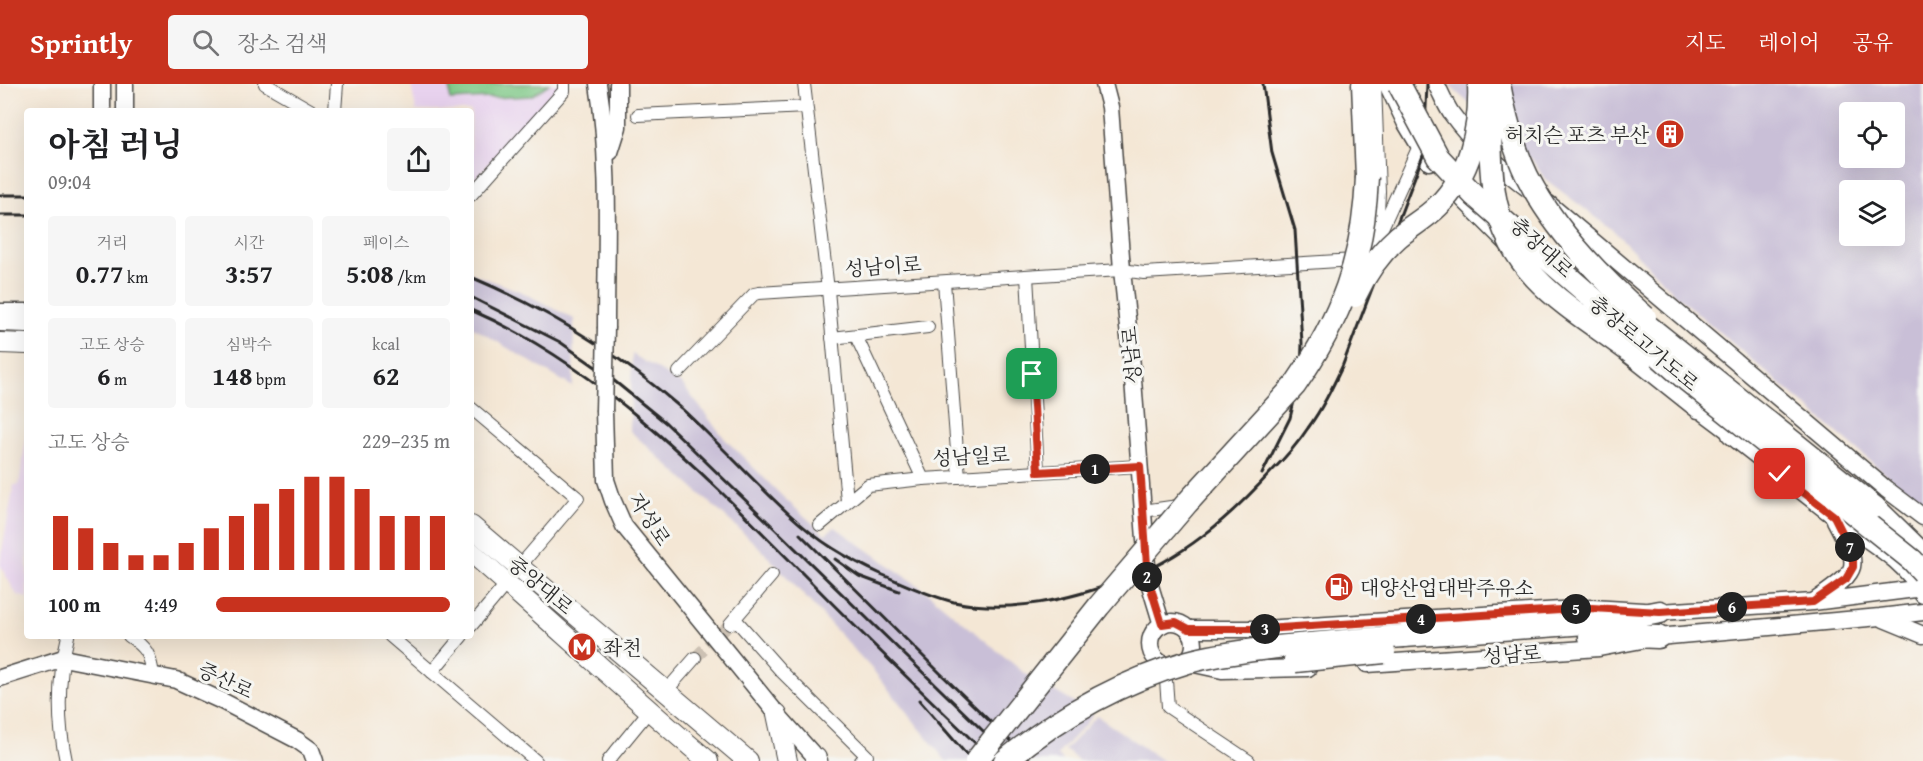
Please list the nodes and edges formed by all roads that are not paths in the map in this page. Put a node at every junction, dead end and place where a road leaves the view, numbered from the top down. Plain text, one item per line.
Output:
1 (102, 84) edge
2 (114, 84) edge
3 (125, 84) edge
4 (265, 84) edge
5 (337, 84) edge
6 (564, 84) edge
7 (592, 84) edge
8 (598, 84) edge
9 (618, 84) edge
10 (804, 84) edge
11 (1104, 84) edge
12 (1363, 84) edge
13 (1375, 84) edge
14 (1387, 84) edge
15 (1399, 84) edge
16 (1414, 84) edge
17 (1436, 84) edge
18 (1479, 84) edge
19 (1488, 84) edge
20 (1499, 84) edge
21 (1504, 84) edge
22 (806, 107) junction
23 (102, 108) edge
24 (114, 108) edge
25 (124, 108) edge
26 (307, 108) edge
27 (335, 108) edge
28 (638, 115) dead end
29 (604, 118) junction
30 (1419, 146) junction
31 (606, 168) junction
32 (474, 192) edge
33 (1549, 204) junction
34 (1354, 260) junction
35 (1122, 270) junction
36 (1027, 276) junction
37 (944, 282) junction
38 (828, 290) junction
39 (0, 312) edge
40 (24, 314) edge
41 (24, 315) edge
42 (0, 321) edge
43 (928, 327) dead end
44 (856, 336) junction
45 (832, 338) junction
46 (0, 343) edge
47 (24, 344) edge
48 (679, 372) dead end
49 (1744, 402) junction
50 (474, 411) edge
51 (1140, 466) junction
52 (1038, 472) junction
53 (959, 477) junction
54 (923, 479) junction
55 (847, 501) junction
56 (1187, 503) junction
57 (1874, 507) junction
58 (1143, 511) junction
59 (1834, 516) junction
60 (1923, 517) edge
61 (820, 525) dead end
62 (474, 529) edge
63 (1875, 531) junction
64 (1144, 534) junction
65 (1923, 541) edge
66 (474, 555) edge
67 (1923, 555) edge
68 (519, 567) junction
69 (772, 575) dead end
70 (507, 583) junction
71 (1922, 586) edge
72 (1813, 602) junction
73 (1660, 612) junction
74 (1923, 612) edge
75 (1880, 617) junction
76 (474, 622) edge
77 (1162, 624) junction
78 (1189, 629) junction
79 (1233, 629) junction
80 (1923, 634) edge
81 (1658, 637) junction
82 (67, 639) edge
83 (133, 639) edge
84 (394, 639) edge
85 (460, 639) edge
86 (1405, 643) junction
87 (585, 652) junction
88 (63, 658) junction
89 (695, 658) tunnel mouth
90 (630, 661) junction
91 (1187, 662) junction
92 (1165, 666) junction
93 (1216, 669) junction
94 (432, 672) junction
95 (153, 675) junction
96 (0, 678) edge
97 (666, 691) junction
98 (649, 711) junction
99 (777, 714) junction
100 (814, 760) edge
101 (66, 761) edge
102 (315, 761) edge
103 (536, 761) edge
104 (608, 761) edge
105 (708, 761) edge
106 (748, 761) edge
107 (787, 761) edge
108 (861, 761) edge
109 (976, 761) edge
110 (1005, 761) edge
111 (1025, 761) edge
112 (1248, 761) edge

1 - 23 main road
2 - 24 main road
3 - 25 main road
4 - 26 street
5 - 27 street
6 - 32 street
7 - 29 main road
8 - 29 main road, 자성로
9 - 31 main road, 자성로
10 - 22 street
11 - 35 main road, 성남로
12 - 56 highway, bridge
13 - 34 street
14 - 30 main road, 충장대로
15 - 63 highway, 충장로고가도로, bridge
16 - 49 highway, 충장로고가도로, bridge
17 - 33 main road, 충장대로
18 - 56 highway, bridge
19 - 63 highway, bridge
20 - 49 highway, bridge
21 - 33 highway
22 - 28 street
22 - 38 street
29 - 31 main road, 자성로
30 - 59 main road, 충장대로
30 - 64 street
31 - 99 main road, 자성로, bridge
33 - 60 main road, 충장대로
34 - 35 street, 성남이로
34 - 58 street
35 - 36 street, 성남이로
35 - 51 main road, 성남로
36 - 37 street, 성남이로
36 - 52 street
37 - 38 street, 성남이로
37 - 53 street
38 - 45 street
38 - 48 street, 성남이로
39 - 40 main road
41 - 42 main road
43 - 44 street
44 - 45 street
44 - 54 street
45 - 55 street
46 - 47 main road
49 - 57 highway, 충장로고가도로, bridge
50 - 68 street
51 - 52 street, 성남일로
51 - 58 main road, 성남로
52 - 53 street, 성남일로
53 - 54 street, 성남일로
54 - 55 street, 성남일로
55 - 61 street, 성남일로
56 - 109 highway, bridge
57 - 65 highway, 충장로고가도로
57 - 67 highway, 충장로고가도로
58 - 64 main road, 성남로
59 - 71 main road, 충장대로
59 - 72 main road
62 - 68 main road, 중앙대로
63 - 71 highway, 충장로고가도로, bridge
64 - 77 main road, 성남로
66 - 70 main road, 중앙대로
68 - 90 main road, 중앙대로
69 - 108 street
70 - 76 street, 중앙대로
70 - 87 main road, 중앙대로
71 - 72 main road, 성남로
72 - 73 main road, 성남로
73 - 79 main road, 성남로
73 - 86 highway, 성남로
74 - 75 main road, 성남로
75 - 80 main road
75 - 81 main road, 성남로
77 - 78 main road
77 - 92 main road
78 - 79 main road, 성남로
78 - 91 main road
79 - 93 main road
81 - 86 highway, 성남로
81 - 93 main road, 성남로
82 - 88 street
83 - 95 street
84 - 94 street
85 - 94 street
86 - 110 highway, bridge
86 - 111 highway, bridge
87 - 90 main road
87 - 98 main road, 중앙대로
88 - 95 main road, 증산로
88 - 96 main road, 증산로
88 - 101 street
89 - 97 street
90 - 97 main road, 중앙대로
91 - 92 main road
91 - 93 main road, 성남로
92 - 112 street
94 - 103 street
95 - 102 main road, 증산로
97 - 106 main road, 중앙대로
98 - 104 street
98 - 105 main road, 중앙대로
99 - 100 main road, 자성로
99 - 107 main road

